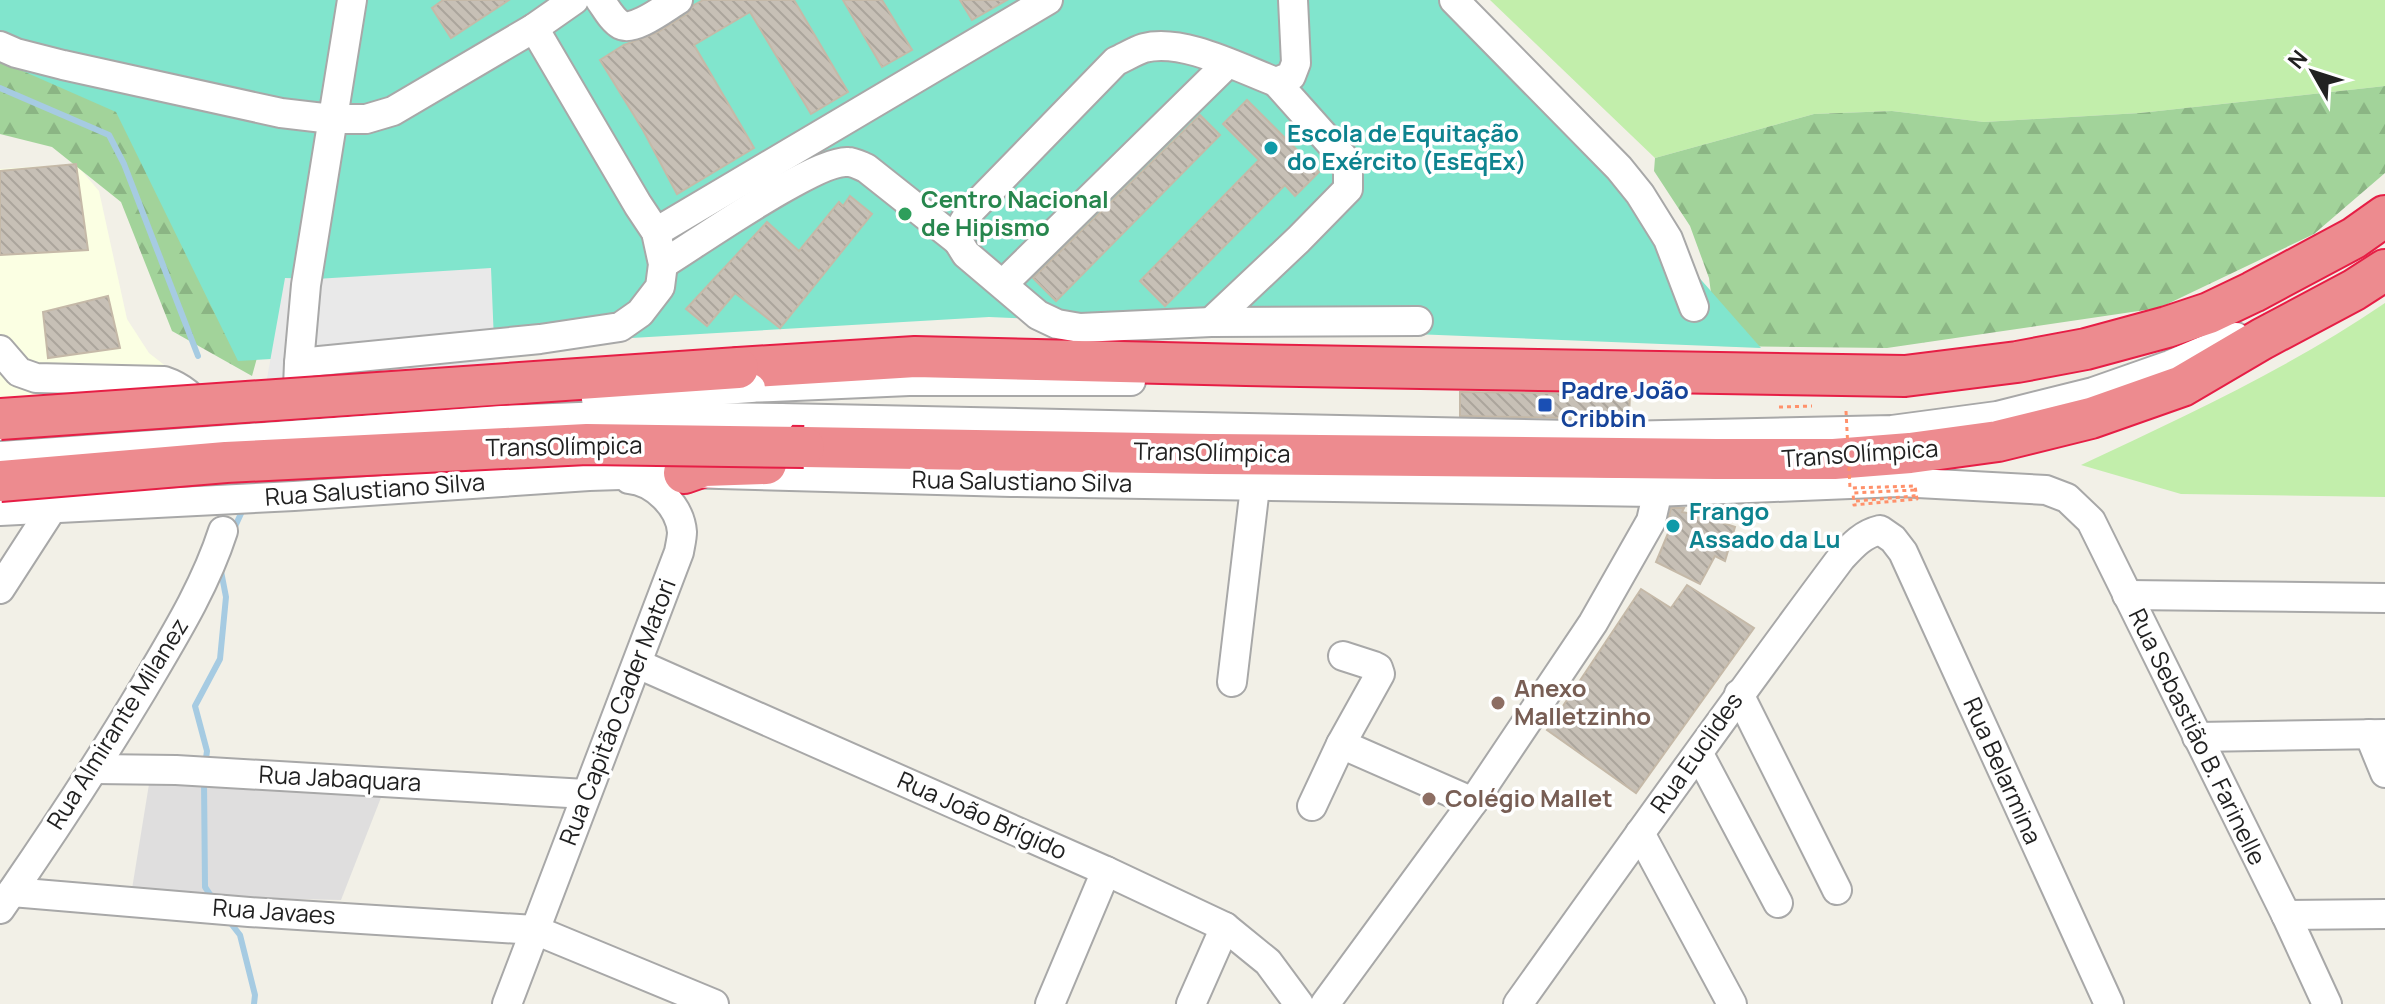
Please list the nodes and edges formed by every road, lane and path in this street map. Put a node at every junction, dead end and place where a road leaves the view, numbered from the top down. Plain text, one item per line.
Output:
1 (352, 0) edge
2 (574, 0) edge
3 (600, 0) edge
4 (678, 0) edge
5 (1048, 0) edge
6 (1293, 0) edge
7 (1454, 0) edge
8 (534, 28) junction
9 (0, 46) edge
10 (1227, 64) junction
11 (1276, 82) junction
12 (332, 119) junction
13 (2385, 216) edge
14 (656, 232) junction
15 (2385, 235) edge
16 (958, 241) junction
17 (2385, 250) edge
18 (663, 264) junction
19 (2385, 270) edge
20 (1003, 284) junction
21 (1694, 307) dead end
22 (1418, 321) dead end
23 (1211, 322) junction
24 (0, 350) edge
25 (299, 363) junction
26 (744, 378) junction
27 (1846, 411) dead end
28 (0, 419) edge
29 (792, 432) junction
30 (0, 442) edge
31 (1210, 454) junction
32 (0, 456) edge
33 (684, 473) junction
34 (589, 476) junction
35 (0, 481) edge
36 (1899, 482) junction
37 (1255, 487) junction
38 (2046, 490) joint
39 (1654, 492) junction
40 (294, 496) junction
41 (231, 499) junction
42 (1856, 501) dead end
43 (53, 507) junction
44 (0, 511) edge
45 (223, 531) dead end
46 (1893, 539) junction
47 (0, 589) edge
48 (2127, 595) junction
49 (2385, 598) edge
50 (1343, 656) dead end
51 (638, 664) junction
52 (1232, 682) dead end
53 (1739, 694) junction
54 (2377, 734) edge
55 (2197, 737) junction
56 (1341, 744) junction
57 (1699, 754) junction
58 (95, 769) junction
59 (2385, 773) edge
60 (586, 794) junction
61 (1473, 802) junction
62 (1312, 806) dead end
63 (1640, 833) junction
64 (1106, 871) junction
65 (1837, 890) dead end
66 (6, 901) edge
67 (1778, 903) dead end
68 (2385, 914) edge
69 (2286, 915) junction
70 (1225, 927) junction
71 (535, 930) junction
72 (507, 1004) edge
73 (714, 1004) edge
74 (1050, 1004) edge
75 (1191, 1004) edge
76 (1299, 1004) edge
77 (1325, 1004) edge
78 (1518, 1004) edge
79 (1732, 1004) edge
80 (2109, 1004) edge
81 (2327, 1004) edge

1 - 12 street
2 - 8 street
3 - 4 street
5 - 14 street
6 - 11 street
7 - 21 street
8 - 12 street
8 - 14 street
9 - 12 street
10 - 11 street
10 - 16 street
10 - 20 street
11 - 23 street
12 - 25 street
13 - 26 highway, TransOlímpica
14 - 18 street
15 - 26 street, TransOlímpica
16 - 18 street
16 - 20 street
17 - 29 street, TransOlímpica
18 - 25 street
19 - 31 highway, TransOlímpica
20 - 23 street
22 - 23 street
24 - 41 street
25 - 40 street
26 - 28 highway, TransOlímpica, bridge
26 - 30 street, TransOlímpica, bridge
27 - 42 path, bridge
29 - 31 highway, TransOlímpica
29 - 32 street, TransOlímpica, bridge
29 - 35 highway, TransOlímpica, bridge
31 - 33 highway
33 - 34 street, Rua Salustiano Silva
33 - 37 street, Rua Salustiano Silva
34 - 40 street, Rua Salustiano Silva
34 - 51 street, Rua Capitão Cader Matori
36 - 38 street, Rua Salustiano Silva
36 - 39 street, Rua Salustiano Silva
36 - 46 path
37 - 39 street, Rua Salustiano Silva
37 - 52 street
38 - 48 street, Rua Sebastião B. Farinelle
39 - 61 street
40 - 41 street, Rua Salustiano Silva
41 - 43 street, Rua Salustiano Silva
43 - 44 street, Rua Salustiano Silva
43 - 47 street
45 - 58 street, Rua Almirante Milanez
46 - 53 street, Rua Euclides
46 - 80 street, Rua Belarmina
48 - 49 street
48 - 55 street, Rua Sebastião B. Farinelle
50 - 56 street
51 - 60 street, Rua Capitão Cader Matori
51 - 64 street, Rua João Brígido
53 - 57 street, Rua Euclides
53 - 65 street
54 - 55 street
54 - 59 street
55 - 69 street, Rua Sebastião B. Farinelle
56 - 61 street
56 - 62 street
57 - 63 street, Rua Euclides
57 - 67 street
58 - 60 street, Rua Jabaquara
58 - 66 street, Rua Almirante Milanez
60 - 71 street, Rua Capitão Cader Matori
61 - 77 street
63 - 78 street, Rua Euclides
63 - 79 street
64 - 70 street, Rua João Brígido
64 - 74 street
66 - 71 street, Rua Javaes
68 - 69 street
69 - 81 street, Rua Sebastião B. Farinelle
70 - 75 street
70 - 76 street, Rua João Brígido
71 - 72 street, Rua Capitão Cader Matori
71 - 73 street, Rua Javaes

